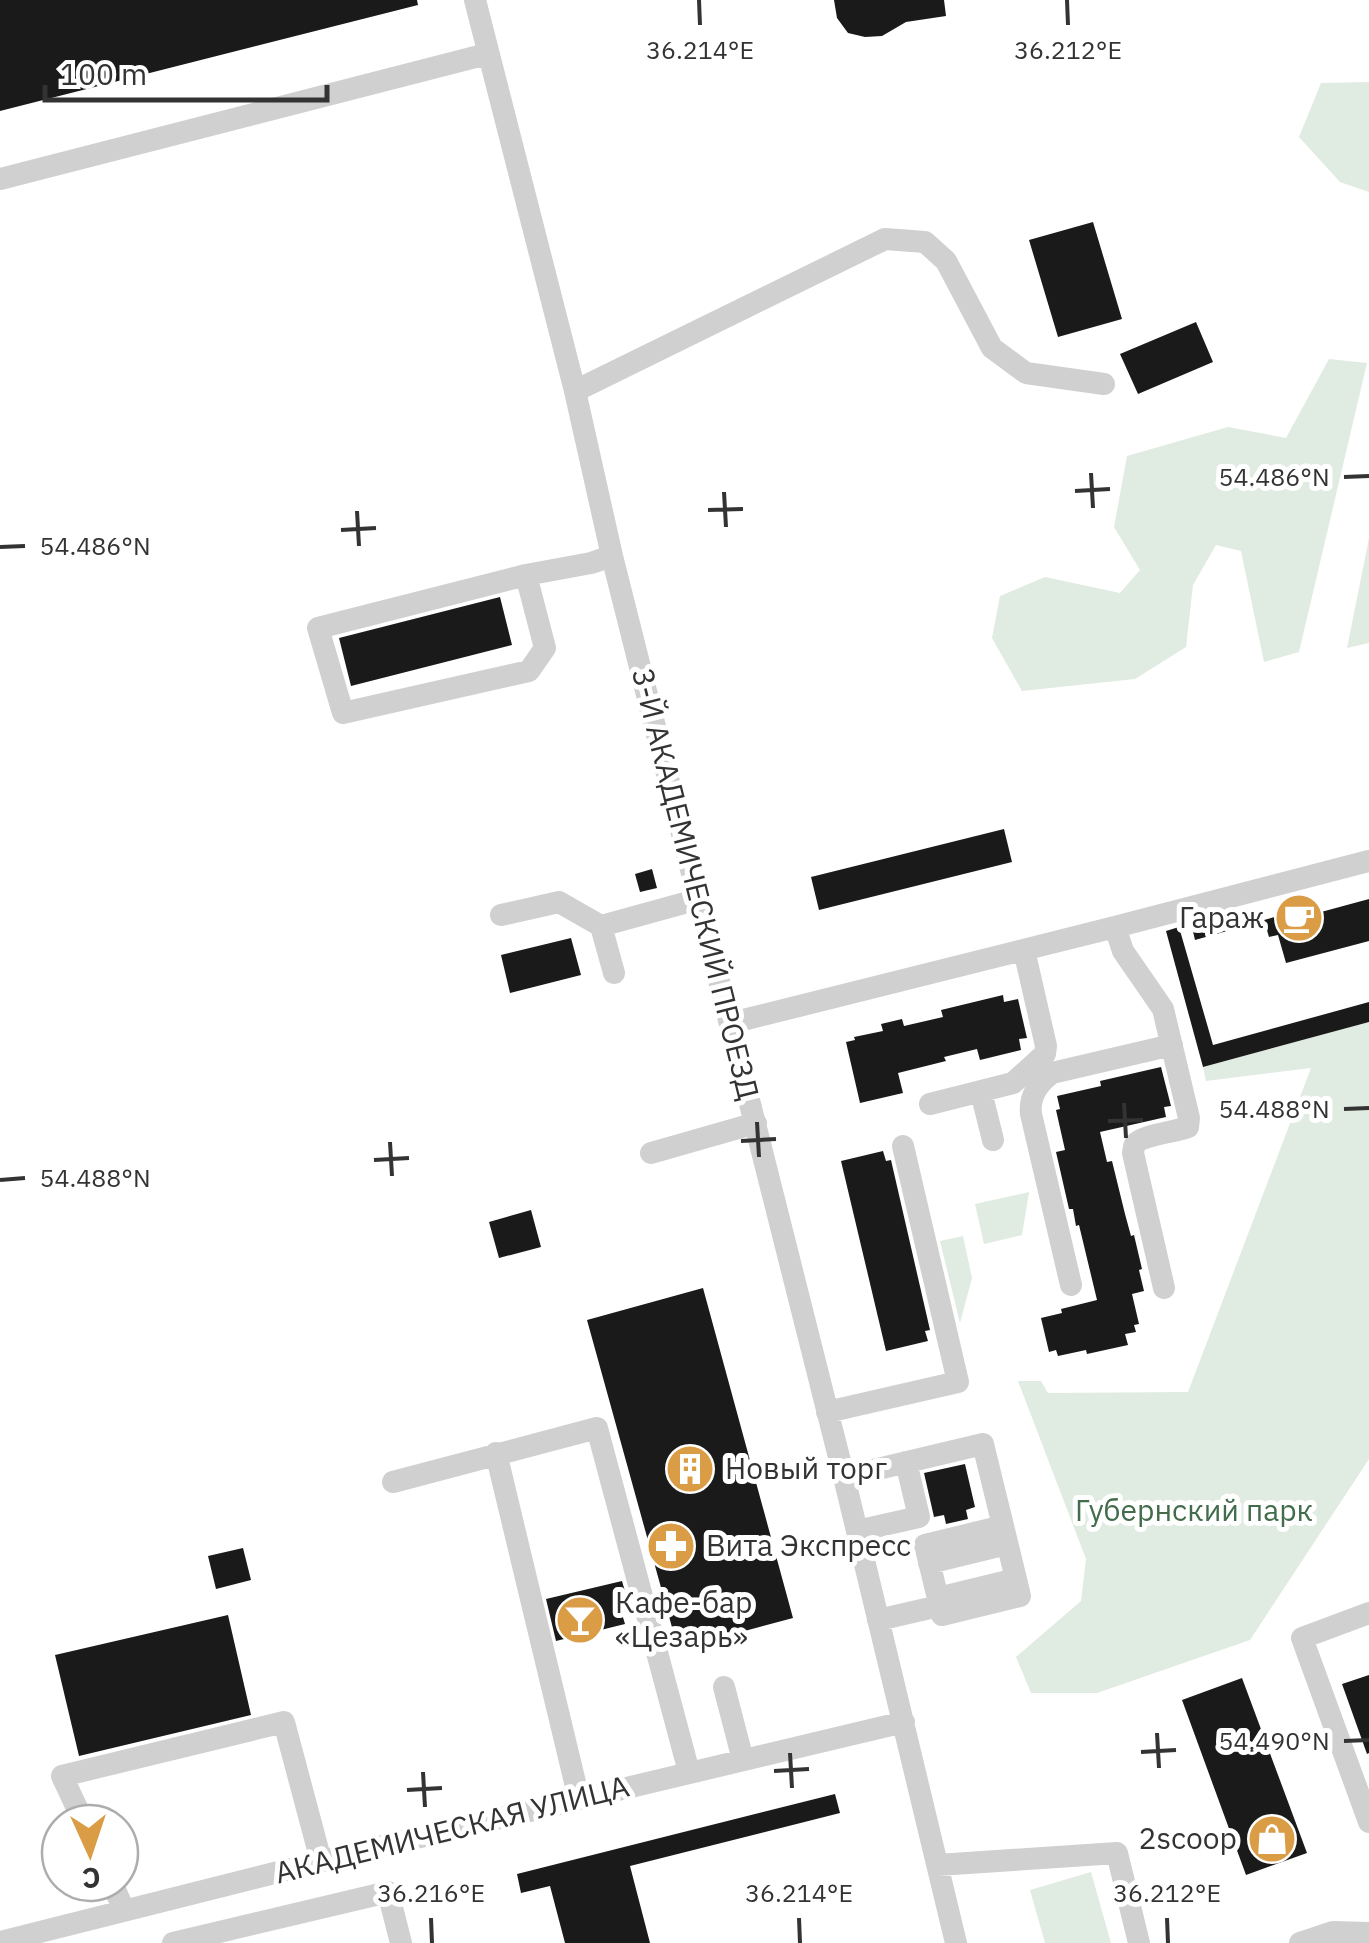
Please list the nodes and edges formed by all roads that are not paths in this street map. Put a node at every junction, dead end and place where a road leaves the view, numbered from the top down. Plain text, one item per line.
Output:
1 (475, 0) edge
2 (487, 54) junction
3 (0, 179) edge
4 (1104, 384) dead end
5 (575, 391) junction
6 (612, 556) junction
7 (526, 574) junction
8 (1369, 861) edge
9 (699, 899) junction
10 (501, 915) dead end
11 (601, 926) junction
12 (1115, 927) junction
13 (1024, 950) junction
14 (614, 972) dead end
15 (731, 1023) junction
16 (1172, 1045) junction
17 (981, 1092) junction
18 (930, 1104) dead end
19 (756, 1123) junction
20 (992, 1140) dead end
21 (904, 1146) dead end
22 (652, 1153) dead end
23 (1071, 1284) dead end
24 (1164, 1288) dead end
25 (827, 1412) junction
26 (496, 1453) junction
27 (906, 1462) junction
28 (844, 1477) junction
29 (394, 1482) dead end
30 (857, 1531) junction
31 (1005, 1535) junction
32 (940, 1606) junction
33 (1369, 1613) edge
34 (878, 1620) junction
35 (724, 1687) dead end
36 (904, 1722) junction
37 (743, 1760) junction
38 (689, 1772) junction
39 (579, 1799) junction
40 (75, 1803) edge
41 (1369, 1822) edge
42 (321, 1860) junction
43 (938, 1865) junction
44 (121, 1903) edge
45 (124, 1910) junction
46 (88, 1919) junction
47 (1369, 1933) edge
48 (7, 1941) edge
49 (94, 1943) edge
50 (173, 1943) edge
51 (401, 1943) edge
52 (956, 1943) edge
53 (1139, 1943) edge
54 (1300, 1943) edge

1 - 2 street, 3-Й АКАДЕМИЧЕСКИЙ ПРОЕЗД
2 - 3 street
2 - 5 street, 3-Й АКАДЕМИЧЕСКИЙ ПРОЕЗД
4 - 5 street
5 - 6 street, 3-Й АКАДЕМИЧЕСКИЙ ПРОЕЗД
6 - 7 street
6 - 9 street, 3-Й АКАДЕМИЧЕСКИЙ ПРОЕЗД
7 - 7 street
8 - 12 street
9 - 11 street
9 - 15 street, 3-Й АКАДЕМИЧЕСКИЙ ПРОЕЗД
10 - 11 street
11 - 14 street
12 - 13 street
12 - 16 street
13 - 15 street
13 - 17 street
15 - 19 street, 3-Й АКАДЕМИЧЕСКИЙ ПРОЕЗД
16 - 23 street
16 - 24 street
17 - 18 street
17 - 20 street
19 - 22 street
19 - 25 street, 3-Й АКАДЕМИЧЕСКИЙ ПРОЕЗД
21 - 25 street
25 - 28 street, 3-Й АКАДЕМИЧЕСКИЙ ПРОЕЗД
26 - 29 street
26 - 38 street
26 - 39 street
27 - 28 street
27 - 30 street
27 - 31 street
28 - 30 street, 3-Й АКАДЕМИЧЕСКИЙ ПРОЕЗД
30 - 34 street, 3-Й АКАДЕМИЧЕСКИЙ ПРОЕЗД
31 - 32 street
31 - 32 street
32 - 34 street
33 - 41 street
34 - 36 street, 3-Й АКАДЕМИЧЕСКИЙ ПРОЕЗД
35 - 37 street
36 - 37 street, АКАДЕМИЧЕСКАЯ УЛИЦА
36 - 43 street, 3-Й АКАДЕМИЧЕСКИЙ ПРОЕЗД
37 - 38 street, АКАДЕМИЧЕСКАЯ УЛИЦА
38 - 39 street, АКАДЕМИЧЕСКАЯ УЛИЦА
39 - 42 street, АКАДЕМИЧЕСКАЯ УЛИЦА
40 - 42 street
42 - 45 street, АКАДЕМИЧЕСКАЯ УЛИЦА
43 - 52 street, 3-Й АКАДЕМИЧЕСКИЙ ПРОЕЗД
43 - 53 street
44 - 45 street
45 - 46 street, АКАДЕМИЧЕСКАЯ УЛИЦА
46 - 48 street, АКАДЕМИЧЕСКАЯ УЛИЦА
46 - 49 street
47 - 54 street
50 - 51 street

